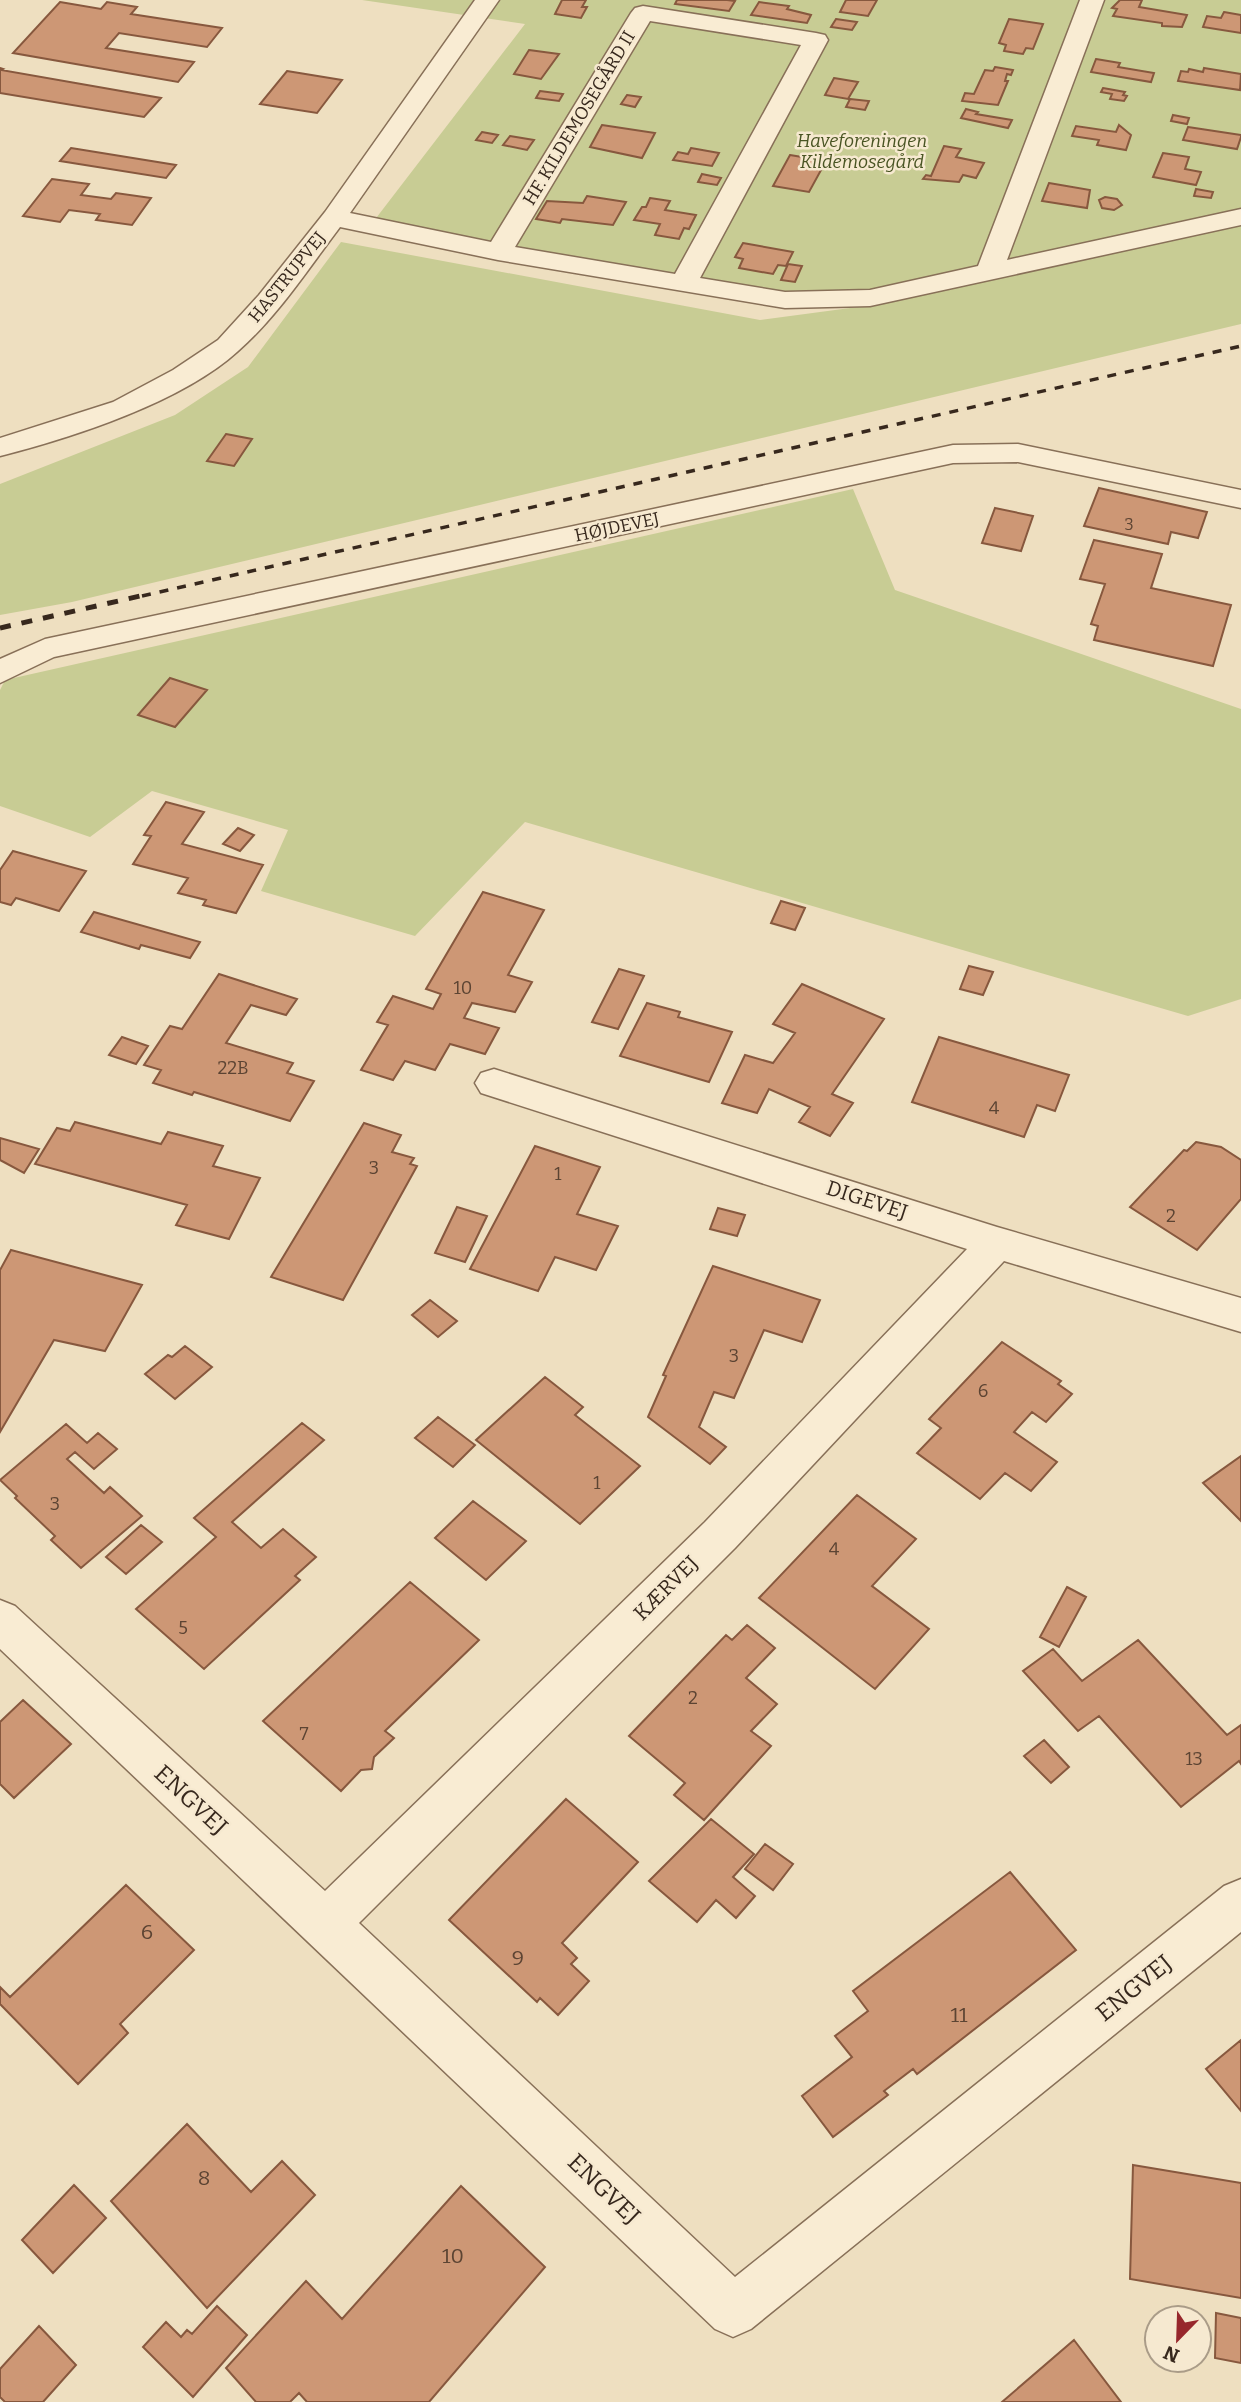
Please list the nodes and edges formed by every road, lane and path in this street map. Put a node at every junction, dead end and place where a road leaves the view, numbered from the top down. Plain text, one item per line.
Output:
1 (487, 0) edge
2 (1092, 0) edge
3 (1241, 217) edge
4 (334, 218) junction
5 (498, 252) junction
6 (989, 272) junction
7 (683, 284) junction
8 (0, 447) edge
9 (1241, 499) edge
10 (0, 672) edge
11 (494, 1083) dead end
12 (997, 1243) junction
13 (1241, 1315) edge
14 (0, 1620) edge
15 (1241, 1902) edge
16 (325, 1923) junction

1 - 4 street, HASTRUPVEJ
2 - 6 street
3 - 6 street
4 - 5 street
4 - 8 street, HASTRUPVEJ
5 - 7 street
5 - 7 street, HF. KILDEMOSEGÅRD II
6 - 7 street
9 - 10 street, HØJDEVEJ
11 - 12 street, DIGEVEJ
12 - 13 street, DIGEVEJ
12 - 16 street, KÆRVEJ
14 - 16 street, ENGVEJ
15 - 16 street, ENGVEJ

